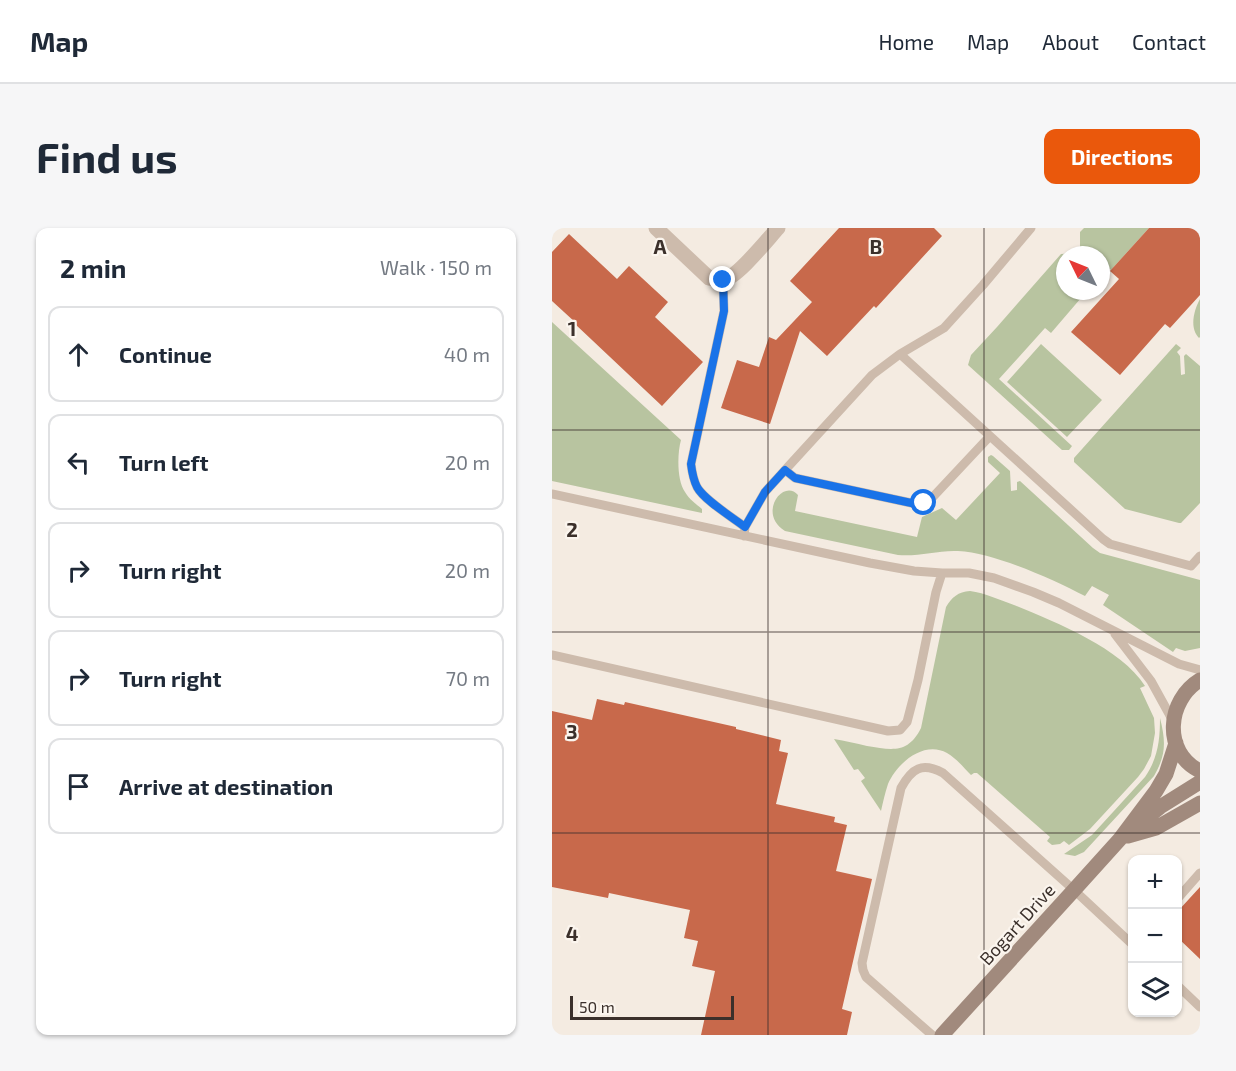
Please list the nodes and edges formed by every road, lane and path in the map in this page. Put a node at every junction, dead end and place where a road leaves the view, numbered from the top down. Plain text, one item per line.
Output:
1 (656, 228) edge
2 (778, 228) edge
3 (1031, 228) edge
4 (729, 278) junction
5 (900, 354) junction
6 (990, 436) junction
7 (785, 470) junction
8 (552, 494) edge
9 (744, 531) junction
10 (1200, 556) edge
11 (942, 573) junction
12 (1114, 632) junction
13 (552, 656) edge
14 (1200, 670) edge
15 (1200, 680) edge
16 (1173, 721) junction
17 (1176, 743) junction
18 (1200, 771) edge
19 (1200, 782) edge
20 (1200, 803) edge
21 (1120, 838) junction
22 (1200, 873) edge
23 (1074, 890) junction
24 (1182, 893) edge
25 (1128, 940) edge
26 (1182, 990) edge
27 (1200, 1007) edge
28 (932, 1035) edge
29 (942, 1035) edge

1 - 4 street
2 - 4 street
3 - 5 lane
4 - 9 lane
5 - 6 lane
5 - 7 lane
6 - 7 lane
6 - 10 lane
7 - 9 lane
8 - 9 lane
9 - 11 lane
11 - 12 lane
11 - 13 lane
12 - 14 lane
12 - 16 lane
15 - 16 street
16 - 17 street
17 - 18 street
17 - 21 street, Bogart Drive
19 - 21 street, Bogart Drive
20 - 21 street
21 - 23 street, Bogart Drive
22 - 24 lane
23 - 25 lane
23 - 28 lane
23 - 29 street, Bogart Drive
26 - 27 lane

